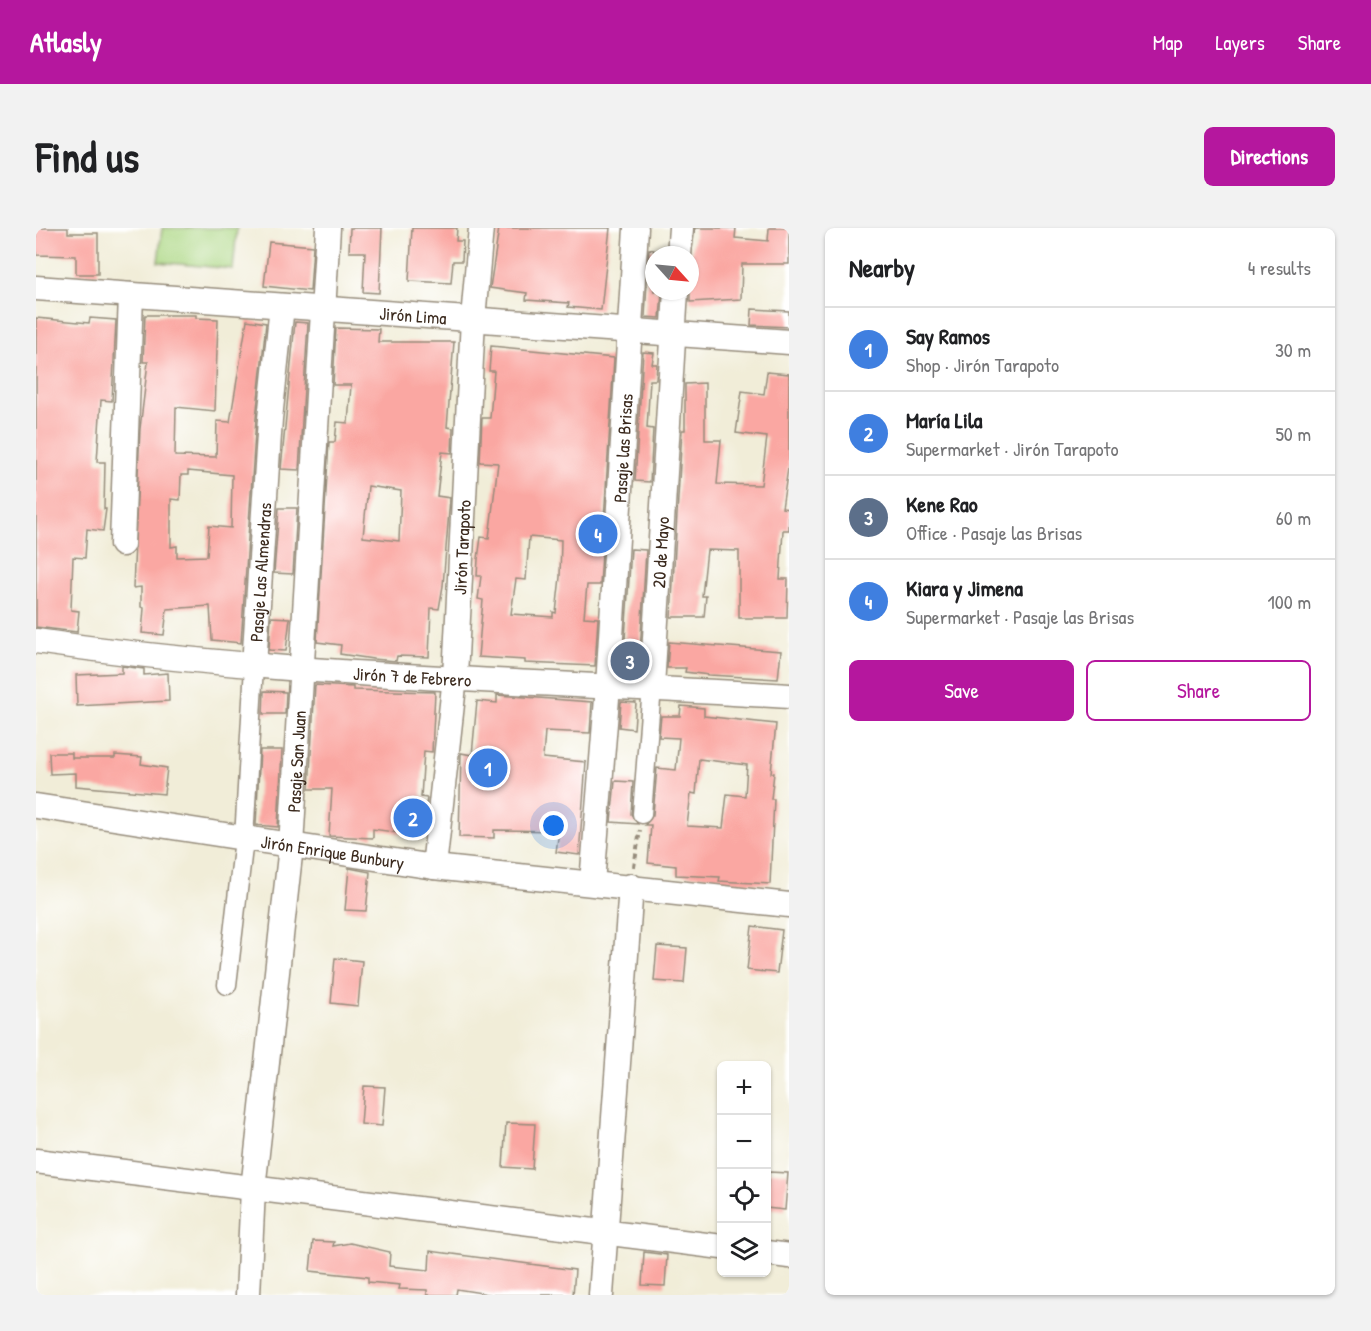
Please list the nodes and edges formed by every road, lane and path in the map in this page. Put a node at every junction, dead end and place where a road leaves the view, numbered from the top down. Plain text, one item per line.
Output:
1 (328, 228) edge
2 (481, 228) edge
3 (636, 228) edge
4 (681, 228) edge
5 (680, 246) edge
6 (36, 288) edge
7 (131, 295) junction
8 (675, 300) edge
9 (282, 306) junction
10 (322, 308) junction
11 (473, 319) junction
12 (629, 331) junction
13 (673, 334) junction
14 (789, 342) edge
15 (122, 544) dead end
16 (36, 641) edge
17 (254, 666) junction
18 (300, 671) junction
19 (455, 677) junction
20 (608, 686) junction
21 (652, 687) junction
22 (789, 696) edge
23 (36, 806) edge
24 (642, 814) joint
25 (244, 839) junction
26 (291, 846) junction
27 (434, 867) junction
28 (592, 883) junction
29 (631, 886) junction
30 (789, 904) edge
31 (227, 985) dead end
32 (36, 1161) edge
33 (253, 1190) junction
34 (604, 1231) junction
35 (717, 1246) edge
36 (771, 1254) edge
37 (789, 1256) edge
38 (248, 1295) edge
39 (601, 1295) edge

1 - 10 street, Pasaje San Juan
2 - 11 street, Jirón Tarapoto
3 - 12 street, Pasaje las Brisas
4 - 5 street
6 - 7 street, Jirón Lima
7 - 9 street, Jirón Lima
7 - 15 street
8 - 13 street, 20 de Mayo
9 - 10 street, Jirón Lima
9 - 17 street, Pasaje Las Almendras
10 - 11 street, Jirón Lima
10 - 18 street, Pasaje San Juan
11 - 12 street, Jirón Lima
11 - 19 street, Jirón Tarapoto
12 - 13 street, Jirón Lima
12 - 20 street, Pasaje las Brisas
13 - 14 street, Jirón Lima
13 - 21 street, 20 de Mayo
16 - 17 street, Jirón 7 de Febrero
17 - 18 street, Jirón 7 de Febrero
17 - 25 street, Pasaje Las Almendras
18 - 19 street, Jirón 7 de Febrero
18 - 26 street, Pasaje San Juan
19 - 20 street, Jirón 7 de Febrero
19 - 27 street, Jirón Tarapoto
20 - 21 street, Jirón 7 de Febrero
20 - 28 street, Pasaje las Brisas
21 - 22 street, Jirón 7 de Febrero
21 - 24 street, 20 de Mayo
23 - 25 street, Jirón Enrique Bunbury
24 - 29 path
25 - 26 street, Jirón Enrique Bunbury
25 - 31 street, Pasaje Las Almendras
26 - 27 street, Jirón Enrique Bunbury
26 - 33 street, Pasaje San Juan
27 - 28 street, Jirón Enrique Bunbury
28 - 29 street, Jirón Enrique Bunbury
29 - 30 street, Jirón Enrique Bunbury
29 - 34 street
32 - 33 street
33 - 34 street
33 - 38 street, Pasaje San Juan
34 - 35 street
34 - 39 street
36 - 37 street

